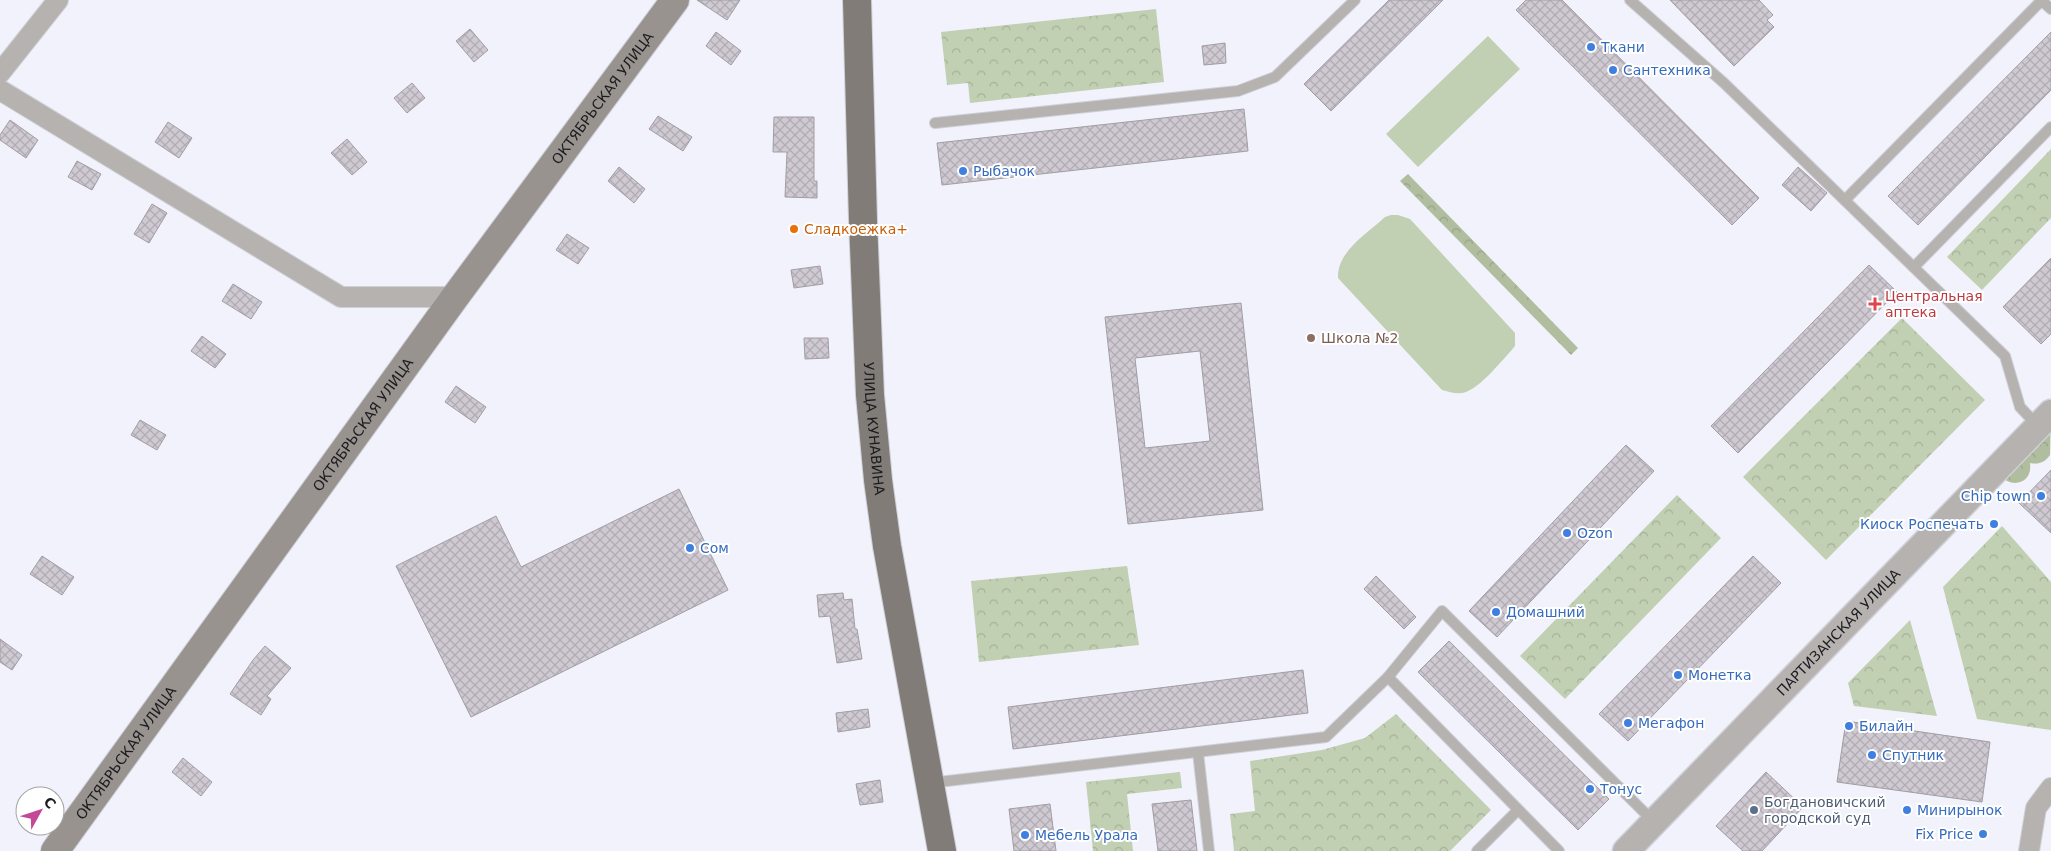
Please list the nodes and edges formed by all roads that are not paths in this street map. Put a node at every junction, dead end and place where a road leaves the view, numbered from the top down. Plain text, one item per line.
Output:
1 (58, 0) edge
2 (675, 0) edge
3 (857, 0) edge
4 (1356, 0) edge
5 (1630, 0) edge
6 (2042, 0) edge
7 (2051, 10) edge
8 (0, 73) edge
9 (0, 90) edge
10 (935, 123) dead end
11 (2051, 127) edge
12 (1845, 200) junction
13 (1914, 267) junction
14 (455, 297) junction
15 (2045, 420) edge
16 (1388, 677) junction
17 (1198, 752) junction
18 (929, 783) junction
19 (2050, 788) edge
20 (1518, 810) junction
21 (1655, 822) junction
22 (56, 851) edge
23 (942, 851) edge
24 (1209, 851) edge
25 (1476, 851) edge
26 (1559, 851) edge
27 (1626, 851) edge
28 (2029, 851) edge

1 - 8 street
2 - 14 main road, ОКТЯБРЬСКАЯ УЛИЦА
3 - 18 main road, УЛИЦА КУНАВИНА
4 - 10 lane
5 - 12 lane
6 - 7 lane
6 - 12 lane
9 - 14 street
11 - 13 lane
12 - 13 lane
13 - 15 lane
14 - 22 main road, ОКТЯБРЬСКАЯ УЛИЦА
15 - 21 street, ПАРТИЗАНСКАЯ УЛИЦА
16 - 17 lane
16 - 20 lane
16 - 21 lane
17 - 18 lane
17 - 24 lane
18 - 23 main road, УЛИЦА КУНАВИНА
19 - 28 street
20 - 25 lane
20 - 26 lane
21 - 27 street, ПАРТИЗАНСКАЯ УЛИЦА

